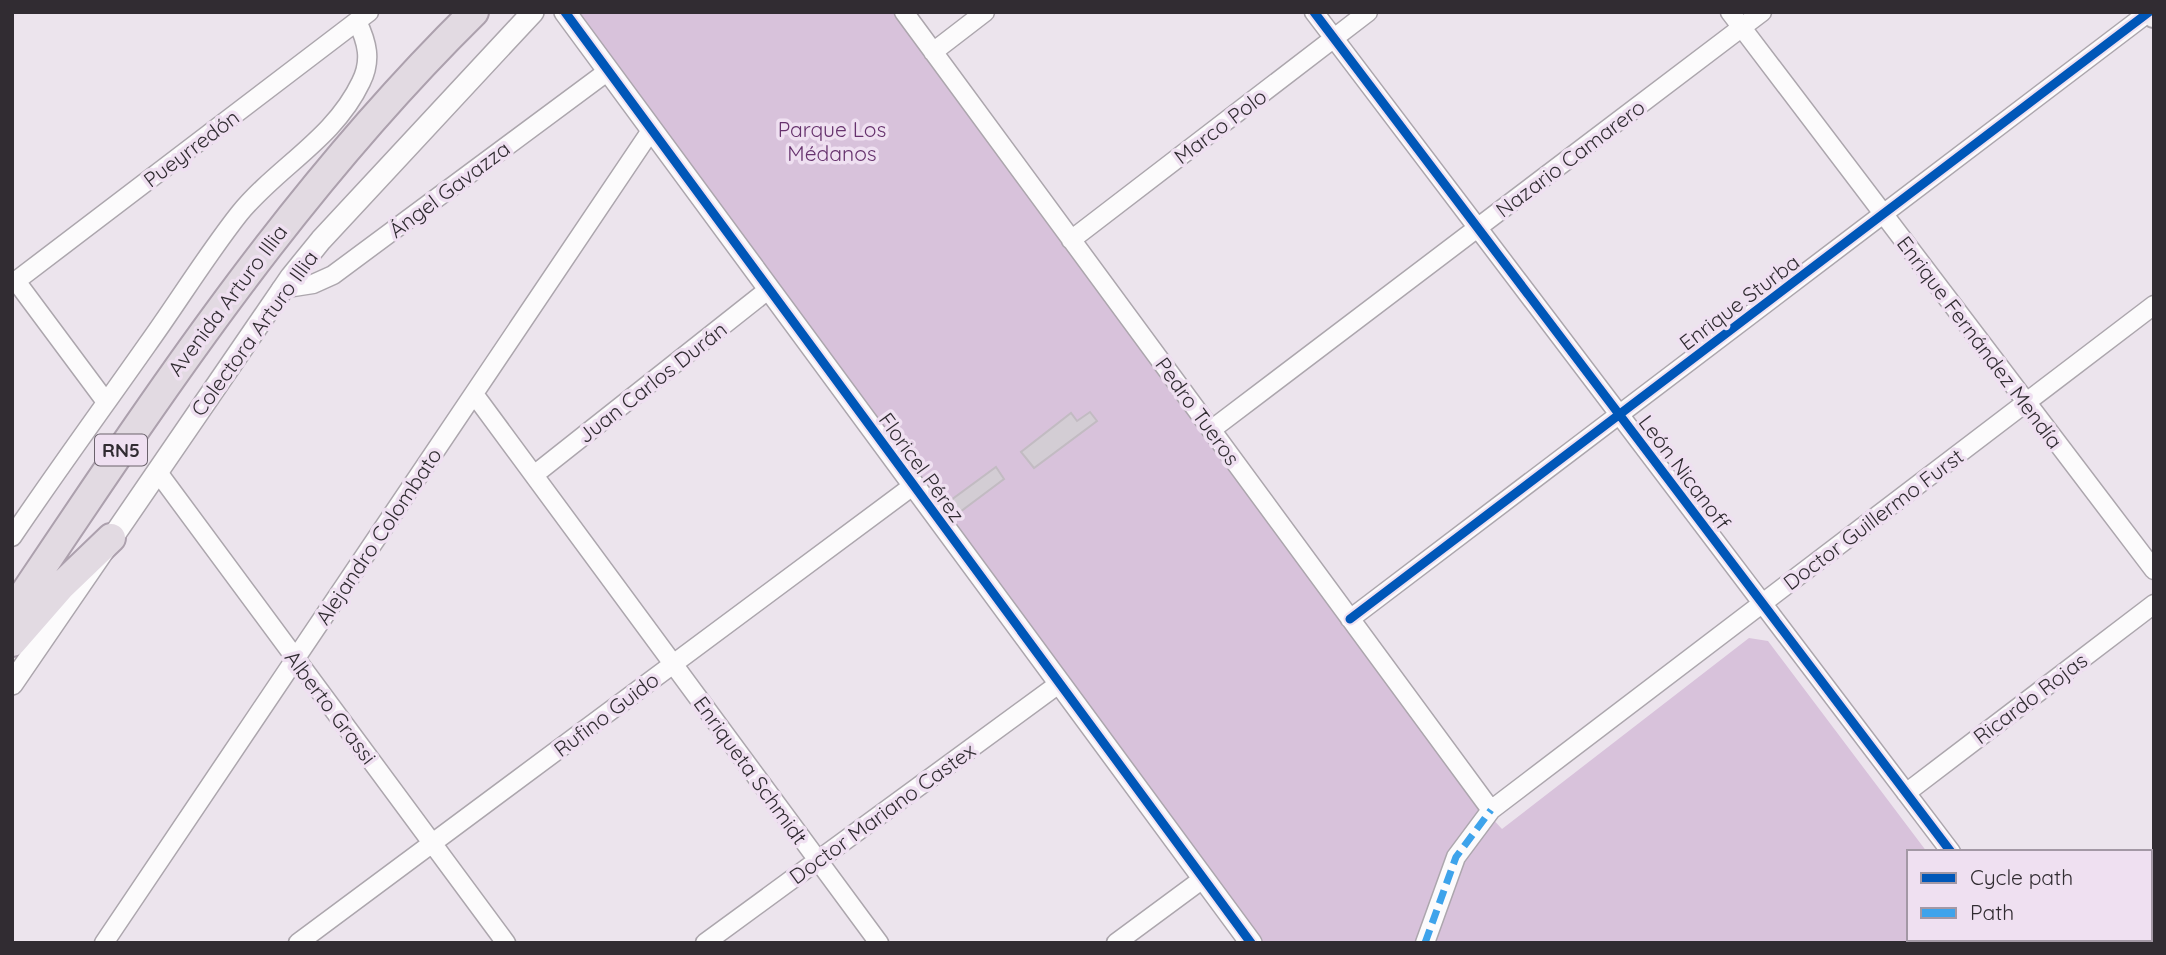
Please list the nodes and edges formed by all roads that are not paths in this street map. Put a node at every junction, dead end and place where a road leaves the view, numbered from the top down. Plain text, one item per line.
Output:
1 (474, 12) edge
2 (533, 12) edge
3 (565, 12) edge
4 (904, 12) edge
5 (985, 12) edge
6 (1314, 12) edge
7 (1368, 12) edge
8 (1730, 12) edge
9 (1762, 12) edge
10 (2151, 13) edge
11 (363, 17) edge
12 (1741, 28) junction
13 (1334, 38) junction
14 (933, 52) junction
15 (608, 71) junction
16 (652, 130) junction
17 (1883, 214) junction
18 (1478, 228) junction
19 (1071, 240) junction
20 (14, 283) edge
21 (281, 289) junction
22 (769, 289) junction
23 (2154, 305) edge
24 (474, 394) junction
25 (106, 402) junction
26 (2026, 402) junction
27 (1619, 415) junction
28 (1211, 430) junction
29 (157, 471) junction
30 (534, 475) junction
31 (914, 485) junction
32 (14, 532) edge
33 (111, 538) junction
34 (2154, 570) edge
35 (1763, 603) junction
36 (2154, 604) edge
37 (12, 612) edge
38 (1350, 619) junction
39 (12, 642) edge
40 (295, 658) junction
41 (673, 664) junction
42 (1060, 683) junction
43 (12, 684) edge
44 (1906, 793) junction
45 (1491, 810) junction
46 (432, 843) junction
47 (1949, 850) edge
48 (818, 860) junction
49 (1204, 878) junction
50 (104, 943) edge
51 (298, 943) edge
52 (506, 943) edge
53 (705, 943) edge
54 (879, 943) edge
55 (1116, 943) edge
56 (1251, 943) edge
57 (1425, 943) edge

1 - 37 highway, Avenida Arturo Illia / RN5
2 - 21 street, Colectora Arturo Illia
3 - 15 street, Floricel Pérez
4 - 14 street, Pedro Tueros
5 - 14 street
6 - 13 street, León Nicanoff
7 - 13 street, Marco Polo
8 - 12 street, Enrique Fernández Mendía
9 - 12 street, Nazario Camarero
10 - 17 street, Enrique Sturba
11 - 20 street, Pueyrredón
11 - 25 street
12 - 17 street, Enrique Fernández Mendía
12 - 18 street, Nazario Camarero
13 - 18 street, León Nicanoff
13 - 19 street, Marco Polo
14 - 19 street, Pedro Tueros
15 - 16 street, Floricel Pérez
15 - 21 street, Ángel Gavazza
16 - 22 street, Floricel Pérez
16 - 24 street, Alejandro Colombato
17 - 26 street, Enrique Fernández Mendía
17 - 27 street, Enrique Sturba
18 - 27 street, León Nicanoff
18 - 28 street, Nazario Camarero
19 - 28 street, Pedro Tueros
20 - 25 street
21 - 29 street, Colectora Arturo Illia
22 - 30 street, Juan Carlos Durán
22 - 31 street, Floricel Pérez
23 - 26 street, Doctor Guillermo Furst
24 - 30 street, Enriqueta Schmidt
24 - 40 street, Alejandro Colombato
25 - 32 street
26 - 34 street, Enrique Fernández Mendía
26 - 35 street, Doctor Guillermo Furst
27 - 35 street, León Nicanoff
27 - 38 street, Enrique Sturba
28 - 38 street, Pedro Tueros
29 - 33 street, Colectora Arturo Illia
29 - 40 street, Alberto Grassi
30 - 41 street, Enriqueta Schmidt
31 - 41 street, Rufino Guido
31 - 42 street, Floricel Pérez
33 - 39 highway
33 - 43 street, Colectora Arturo Illia
35 - 44 street, León Nicanoff
35 - 45 street, Doctor Guillermo Furst
36 - 44 street, Ricardo Rojas
38 - 45 street, Pedro Tueros
40 - 46 street, Alberto Grassi
40 - 50 street, Alejandro Colombato
41 - 46 street, Rufino Guido
41 - 48 street, Enriqueta Schmidt
42 - 48 street, Doctor Mariano Castex
42 - 49 street, Floricel Pérez
44 - 47 street, León Nicanoff
45 - 57 street, Doctor Guillermo Furst
46 - 51 street, Rufino Guido
46 - 52 street, Alberto Grassi
48 - 53 street, Doctor Mariano Castex
48 - 54 street, Enriqueta Schmidt
49 - 55 street
49 - 56 street, Floricel Pérez

